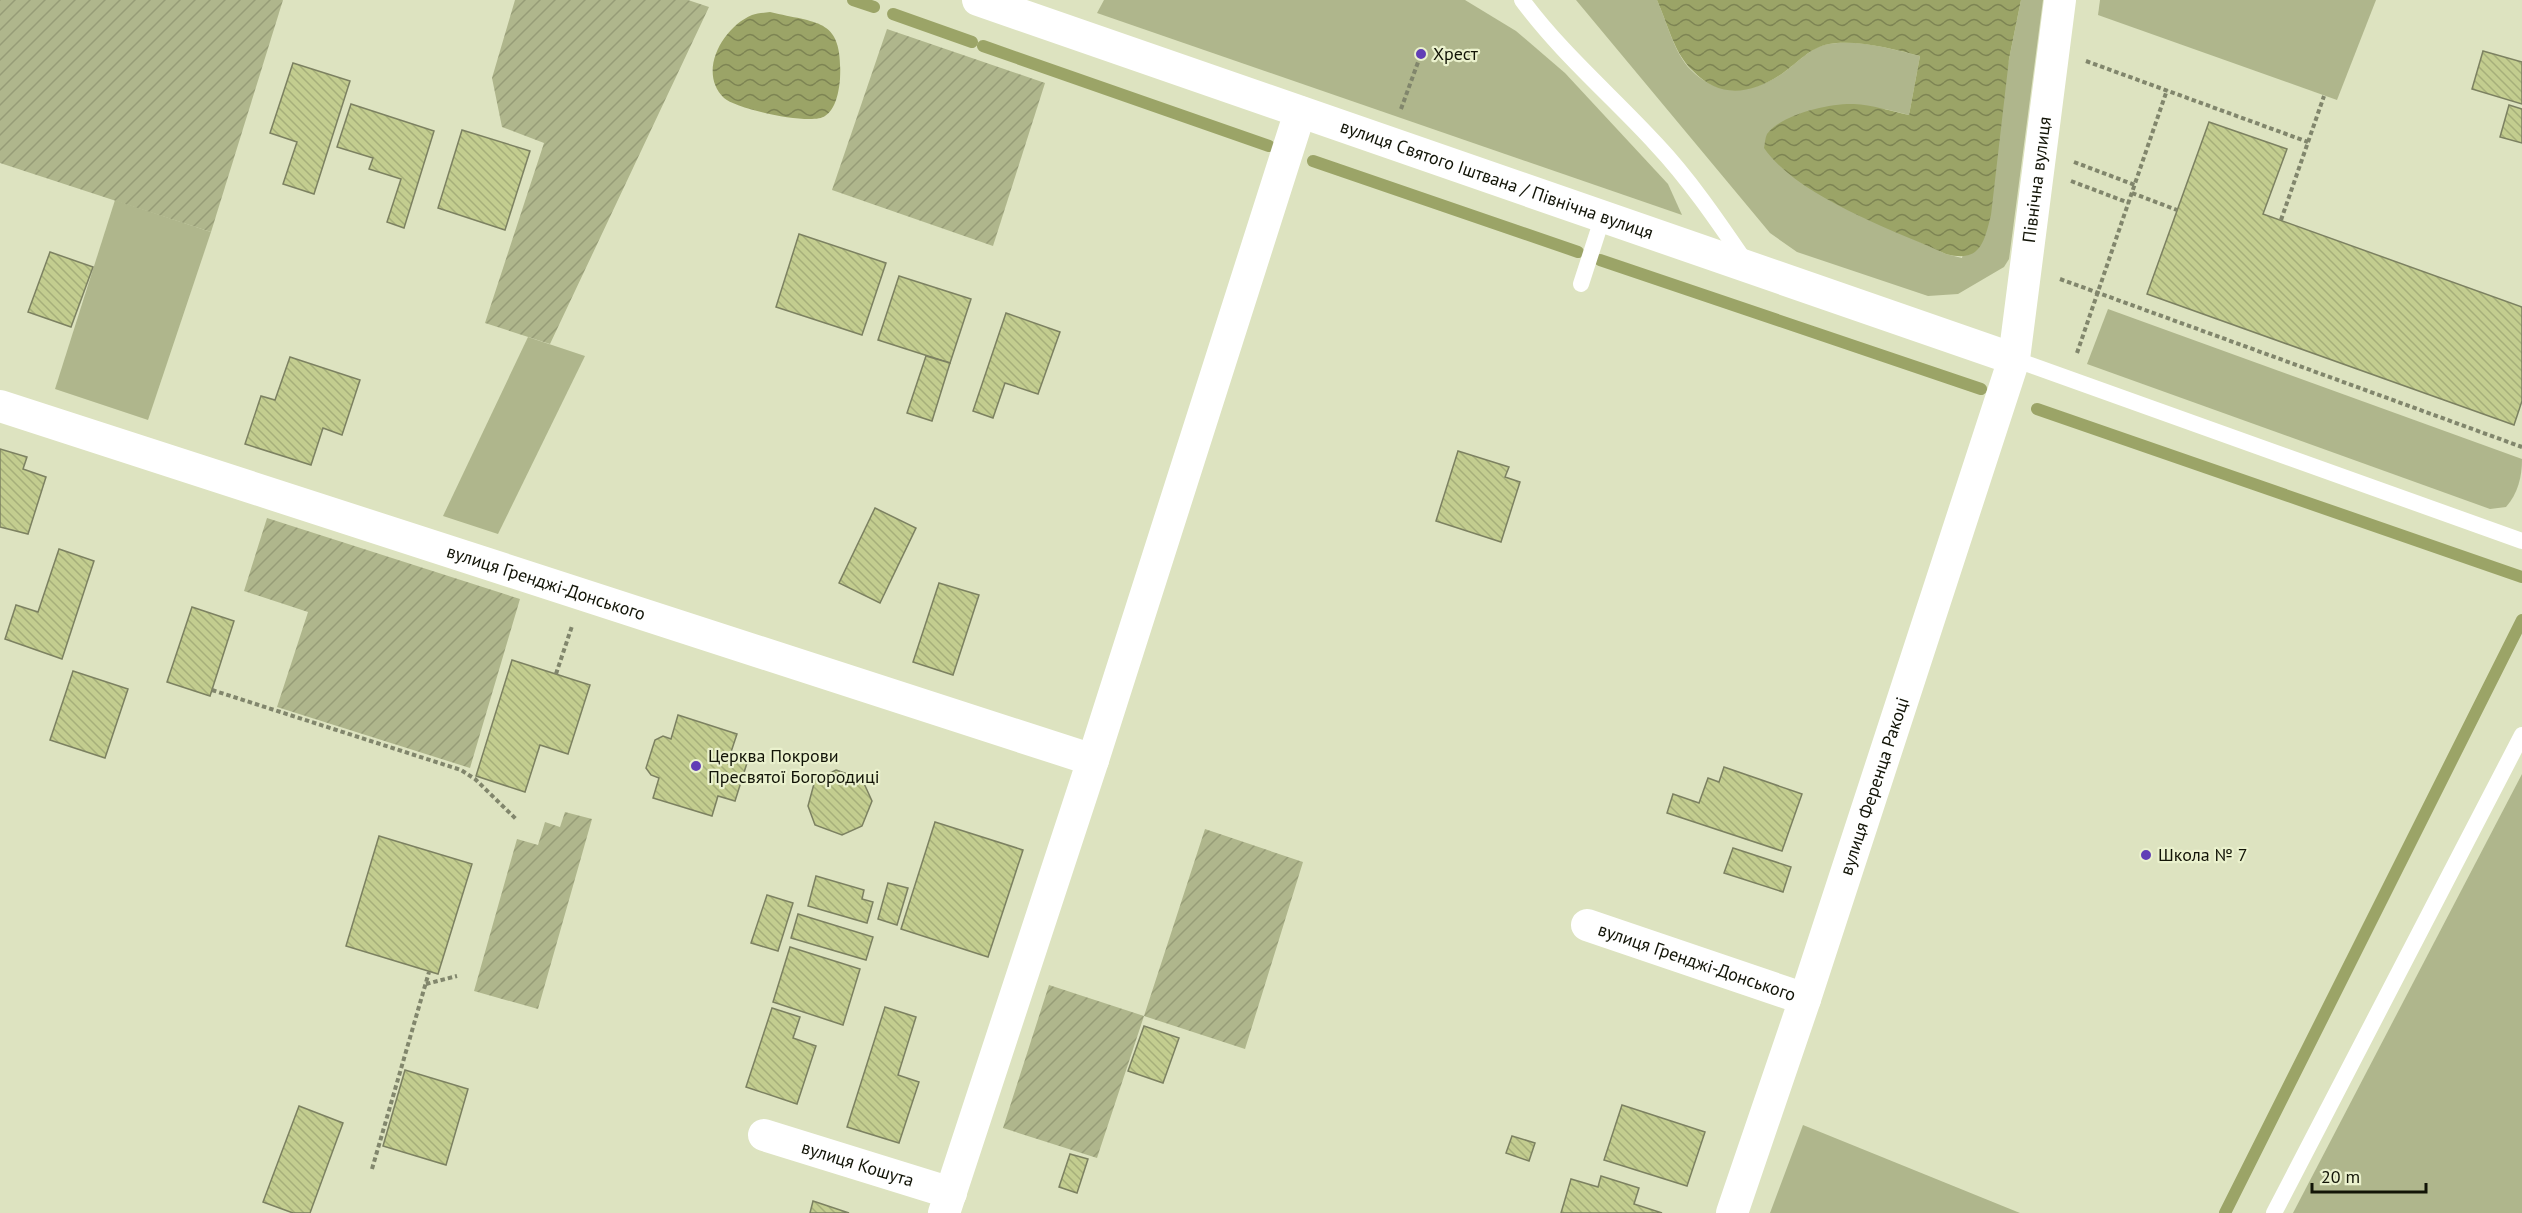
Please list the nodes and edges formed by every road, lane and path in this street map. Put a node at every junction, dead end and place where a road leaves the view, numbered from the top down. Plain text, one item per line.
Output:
1 (978, 0) edge
2 (1522, 0) edge
3 (2060, 0) edge
4 (2054, 49) junction
5 (1420, 54) dead end
6 (2167, 90) junction
7 (2324, 96) dead end
8 (1300, 112) junction
9 (1389, 142) junction
10 (2308, 142) junction
11 (2071, 161) dead end
12 (2135, 185) junction
13 (2132, 193) junction
14 (2177, 210) dead end
15 (1603, 216) junction
16 (2281, 220) dead end
17 (1750, 267) junction
18 (2026, 267) junction
19 (1581, 284) dead end
20 (2098, 292) junction
21 (2014, 359) junction
22 (2068, 378) junction
23 (0, 405) edge
24 (2522, 447) edge
25 (2522, 541) edge
26 (574, 617) dead end
27 (556, 674) dead end
28 (212, 690) dead end
29 (2522, 735) edge
30 (1093, 760) junction
31 (516, 819) dead end
32 (1587, 925) dead end
33 (429, 972) dead end
34 (457, 975) dead end
35 (426, 984) junction
36 (1804, 999) junction
37 (764, 1135) dead end
38 (372, 1169) dead end
39 (948, 1203) edge
40 (1732, 1213) edge
41 (2274, 1213) edge

1 - 8 street, вулиця Святого Іштвана / Північна вулиця
2 - 17 lane
3 - 4 street, Північна вулиця
4 - 6 path
4 - 18 street, Північна вулиця
5 - 9 path
6 - 10 path
6 - 12 path
7 - 10 path
8 - 9 street, вулиця Святого Іштвана / Північна вулиця
8 - 30 street
9 - 15 street, вулиця Святого Іштвана / Північна вулиця
10 - 16 path
11 - 12 path
12 - 13 path
13 - 14 path
13 - 20 path
15 - 17 street, вулиця Святого Іштвана / Північна вулиця
15 - 19 lane
17 - 21 street, вулиця Святого Іштвана / Північна вулиця
18 - 20 path
18 - 21 street, Північна вулиця
20 - 22 path
20 - 24 path
21 - 22 lane
21 - 36 street, вулиця Ференца Ракоці
22 - 25 lane
23 - 30 street, вулиця Гренджі-Донського
26 - 27 path
28 - 31 path
29 - 41 lane
30 - 39 street
32 - 36 street, вулиця Гренджі-Донського
33 - 35 path
34 - 35 path
35 - 38 path
36 - 40 street, вулиця Ференца Ракоці
37 - 39 street, вулиця Кошута

